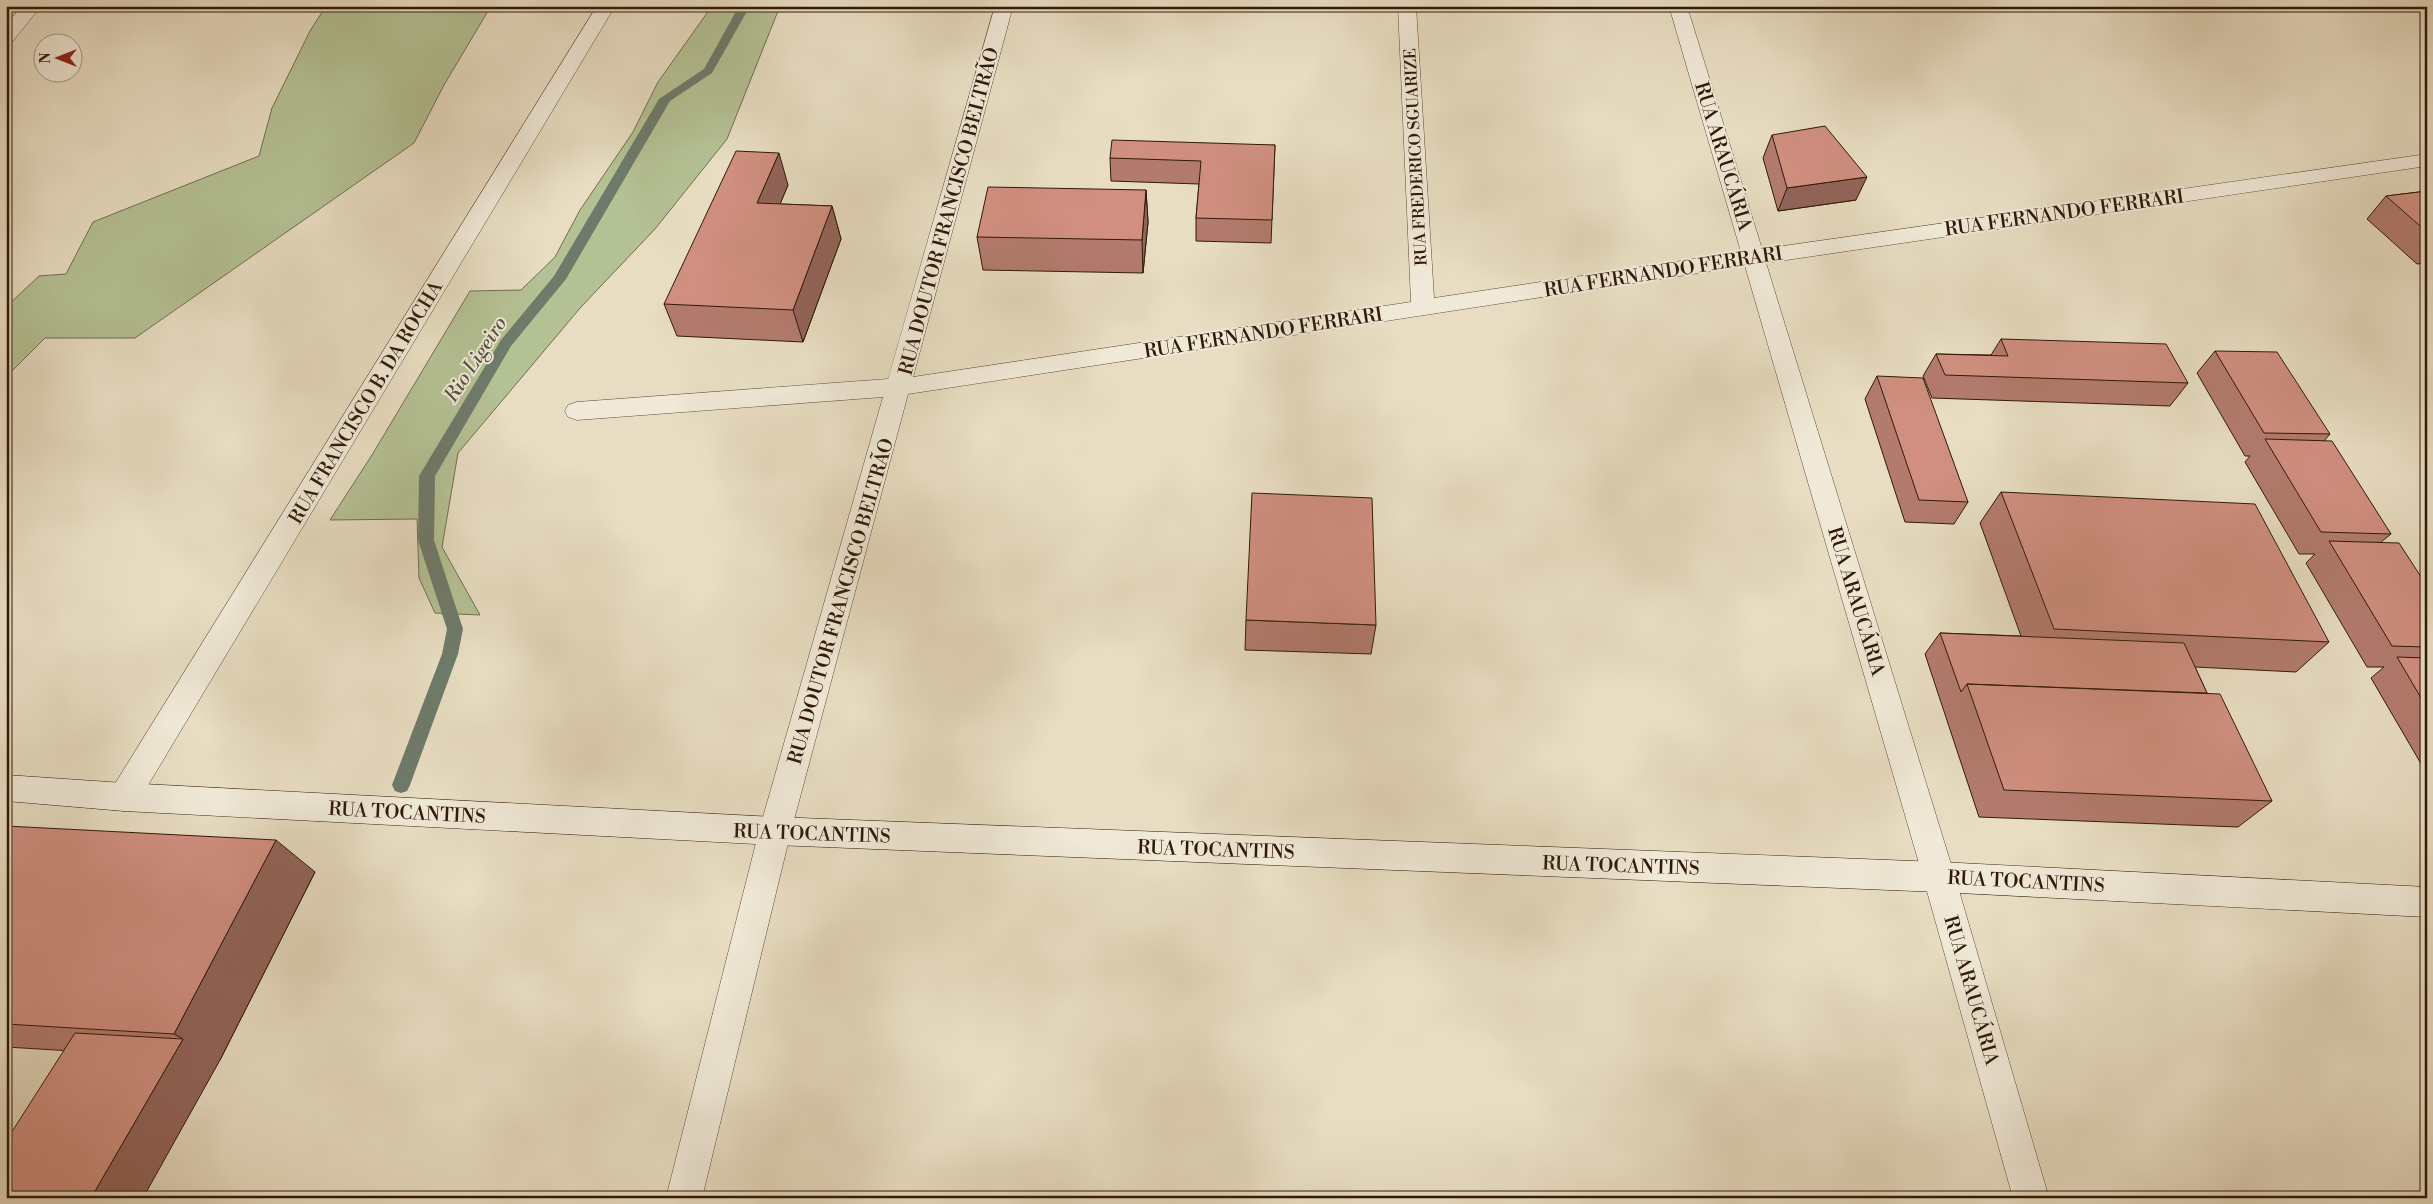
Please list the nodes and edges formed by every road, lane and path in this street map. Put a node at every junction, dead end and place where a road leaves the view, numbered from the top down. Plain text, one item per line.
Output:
1 (32, 6) edge
2 (606, 6) edge
3 (1004, 6) edge
4 (1407, 6) edge
5 (1678, 6) edge
6 (6, 37) edge
7 (2427, 160) edge
8 (1755, 257) junction
9 (1423, 307) junction
10 (900, 387) junction
11 (577, 411) dead end
12 (6, 788) edge
13 (124, 797) junction
14 (775, 831) junction
15 (1939, 877) junction
16 (2427, 902) edge
17 (684, 1198) edge
18 (2031, 1198) edge

1 - 6 street
2 - 13 street, RUA FRANCISCO B. DA ROCHA
3 - 10 street, RUA DOUTOR FRANCISCO BELTRÃO
4 - 9 street, RUA FREDERICO SGUARIZE
5 - 8 street, RUA ARAUCÁRIA
7 - 8 street, RUA FERNANDO FERRARI
8 - 9 street, RUA FERNANDO FERRARI
8 - 15 street, RUA ARAUCÁRIA
9 - 10 street, RUA FERNANDO FERRARI
10 - 11 street, RUA FERNANDO FERRARI
10 - 14 street, RUA DOUTOR FRANCISCO BELTRÃO
12 - 13 street, RUA TOCANTINS
13 - 14 street, RUA TOCANTINS
14 - 15 street, RUA TOCANTINS
14 - 17 street, RUA DOUTOR FRANCISCO BELTRÃO
15 - 16 street, RUA TOCANTINS
15 - 18 street, RUA ARAUCÁRIA

